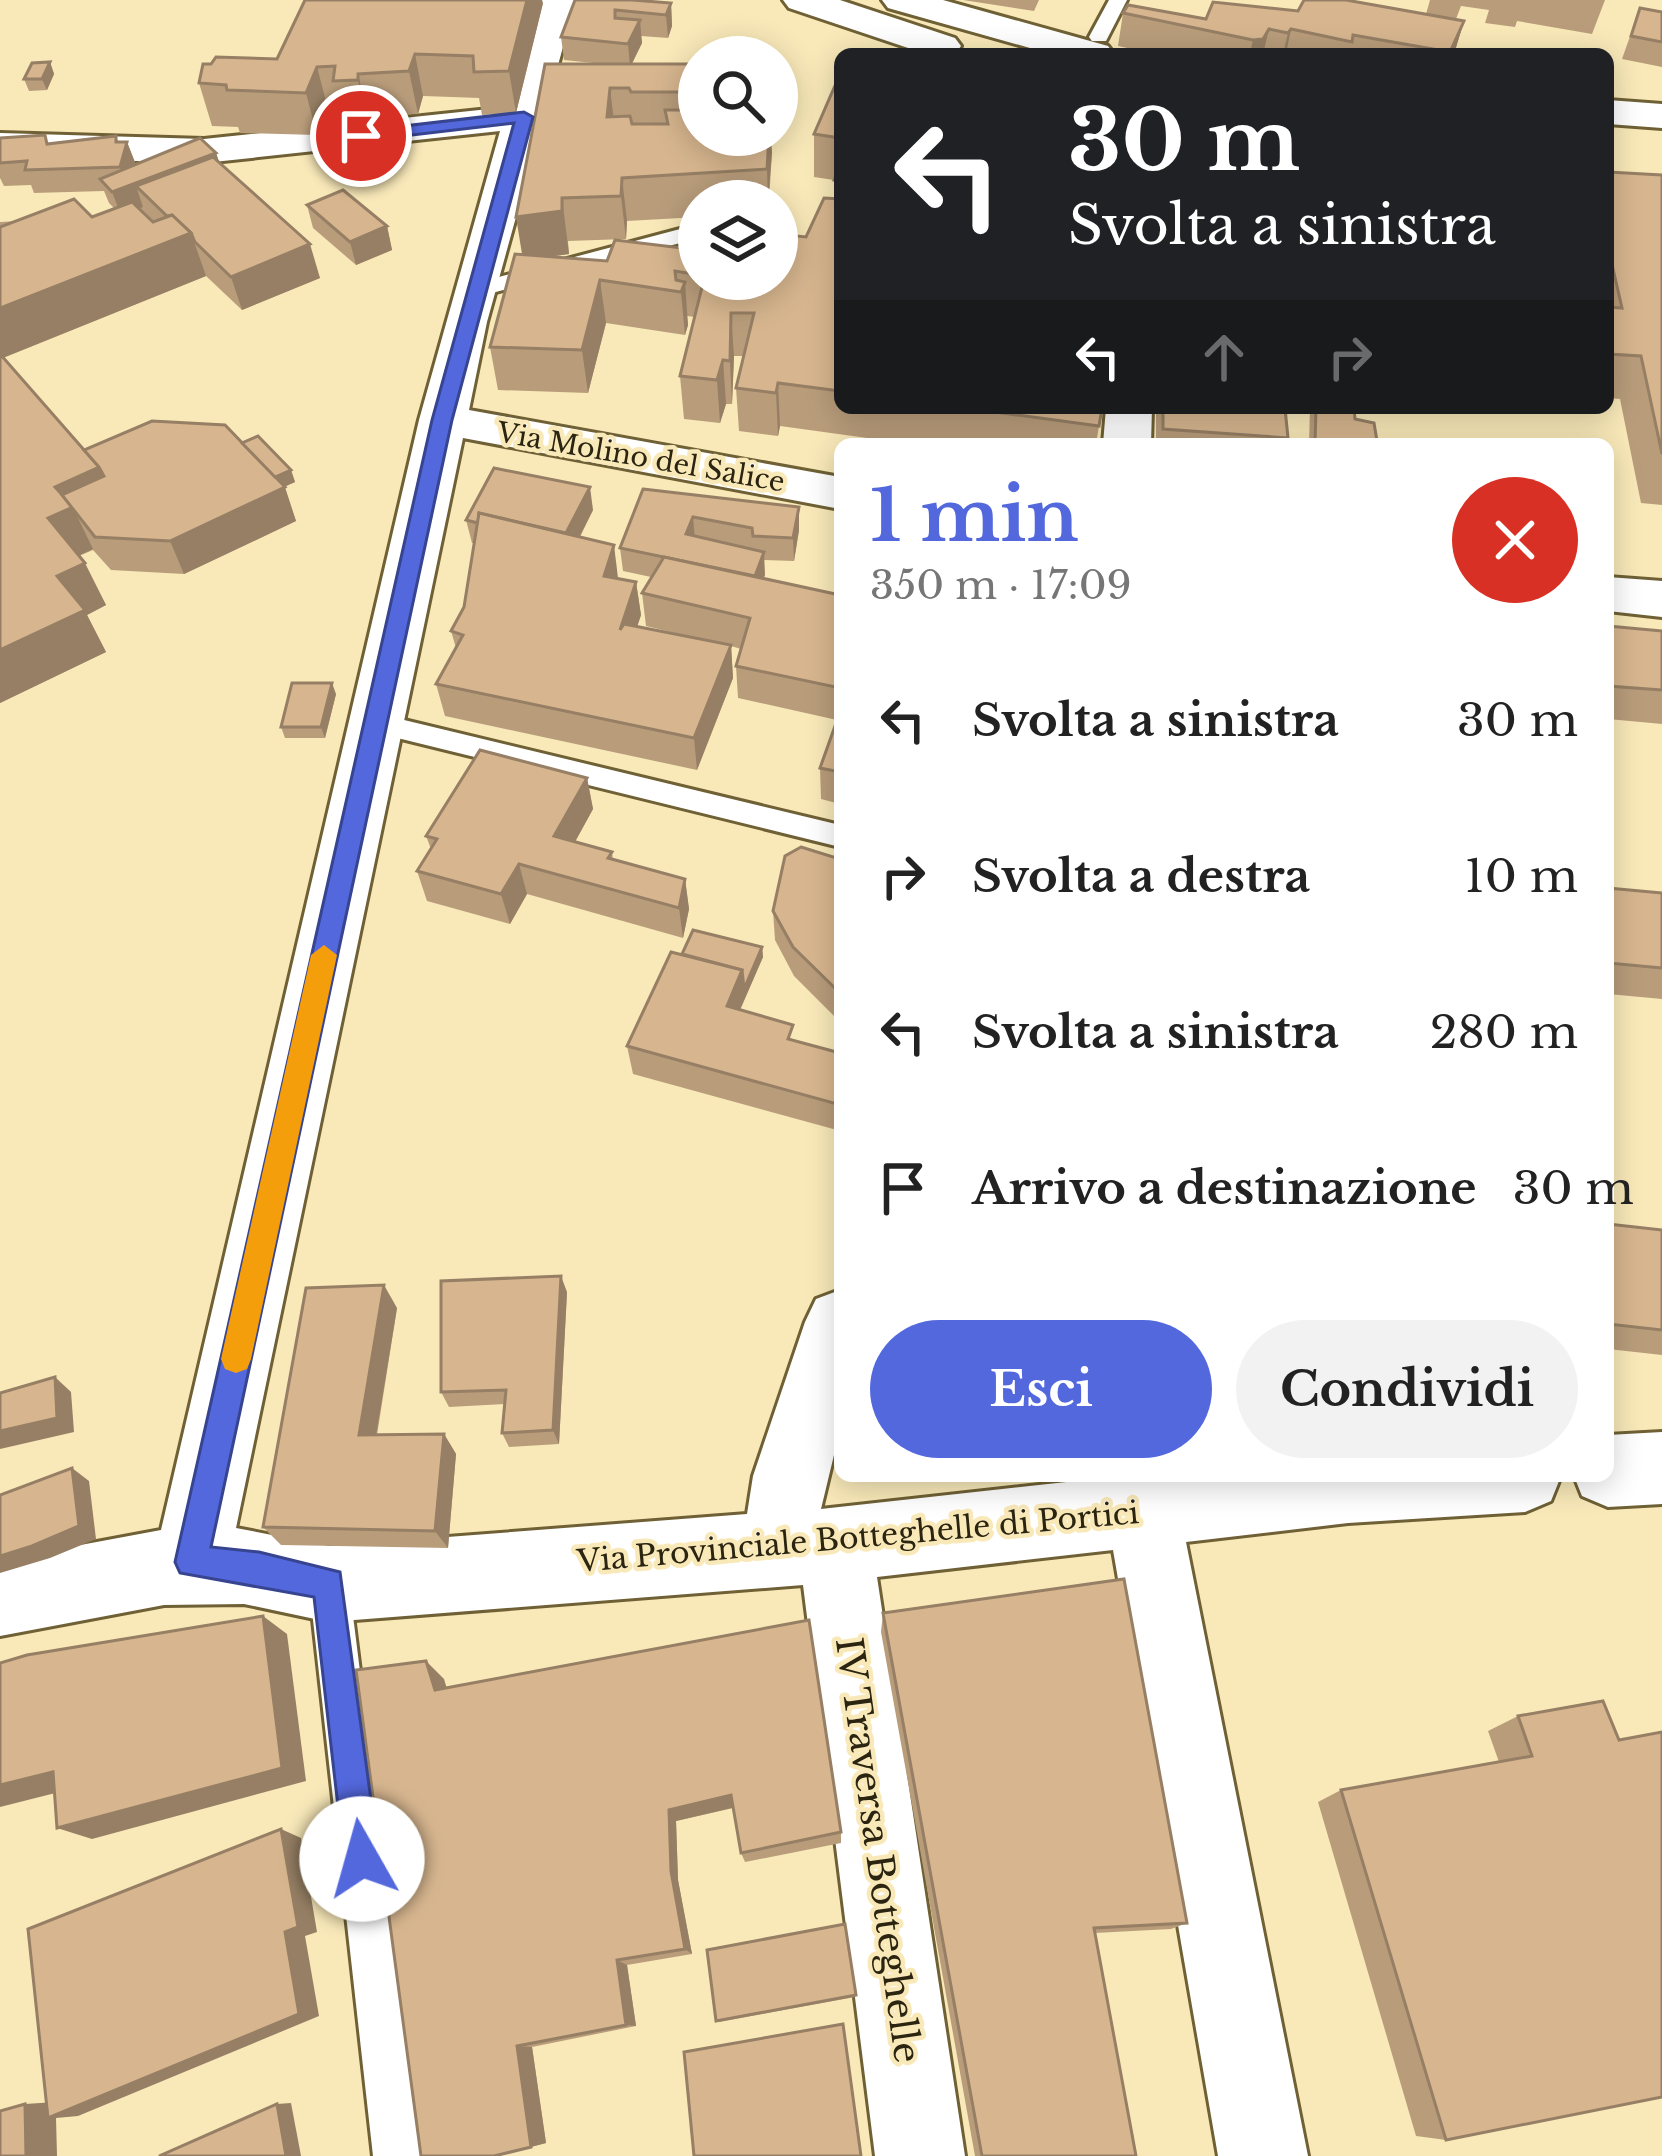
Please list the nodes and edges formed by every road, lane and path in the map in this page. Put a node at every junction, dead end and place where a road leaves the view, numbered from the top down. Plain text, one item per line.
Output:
1 (558, 0) edge
2 (802, 0) edge
3 (901, 0) edge
4 (1118, 0) edge
5 (1097, 45) edge
6 (950, 48) edge
7 (1614, 112) edge
8 (1662, 116) edge
9 (524, 117) junction
10 (0, 145) edge
11 (1614, 150) edge
12 (1662, 153) edge
13 (678, 237) edge
14 (473, 292) junction
15 (442, 420) junction
16 (834, 492) edge
17 (1614, 595) edge
18 (1662, 599) edge
19 (375, 723) junction
20 (834, 835) edge
21 (834, 1340) edge
22 (1662, 1468) edge
23 (1614, 1471) edge
24 (1429, 1482) edge
25 (1143, 1510) junction
26 (807, 1547) junction
27 (191, 1562) junction
28 (328, 1584) junction
29 (0, 1598) edge
30 (397, 2156) edge
31 (920, 2156) edge
32 (1263, 2156) edge

1 - 9 street
2 - 6 street
3 - 5 street
4 - 5 lane
7 - 8 street
9 - 10 street
9 - 14 street
11 - 12 street
13 - 14 lane
14 - 15 street
15 - 16 street, Via Molino del Salice
15 - 19 street
17 - 18 street
19 - 20 lane
19 - 27 street
21 - 26 street, IV Traversa Botteghelle
22 - 23 street
24 - 25 street, Via Provinciale Botteghelle di Portici
25 - 26 street, Via Provinciale Botteghelle di Portici
25 - 32 street
26 - 28 street, Via Provinciale Botteghelle di Portici
26 - 31 street, IV Traversa Botteghelle
27 - 28 street, Via Provinciale Botteghelle di Portici
27 - 29 street, Via Provinciale Botteghelle di Portici
28 - 30 lane

